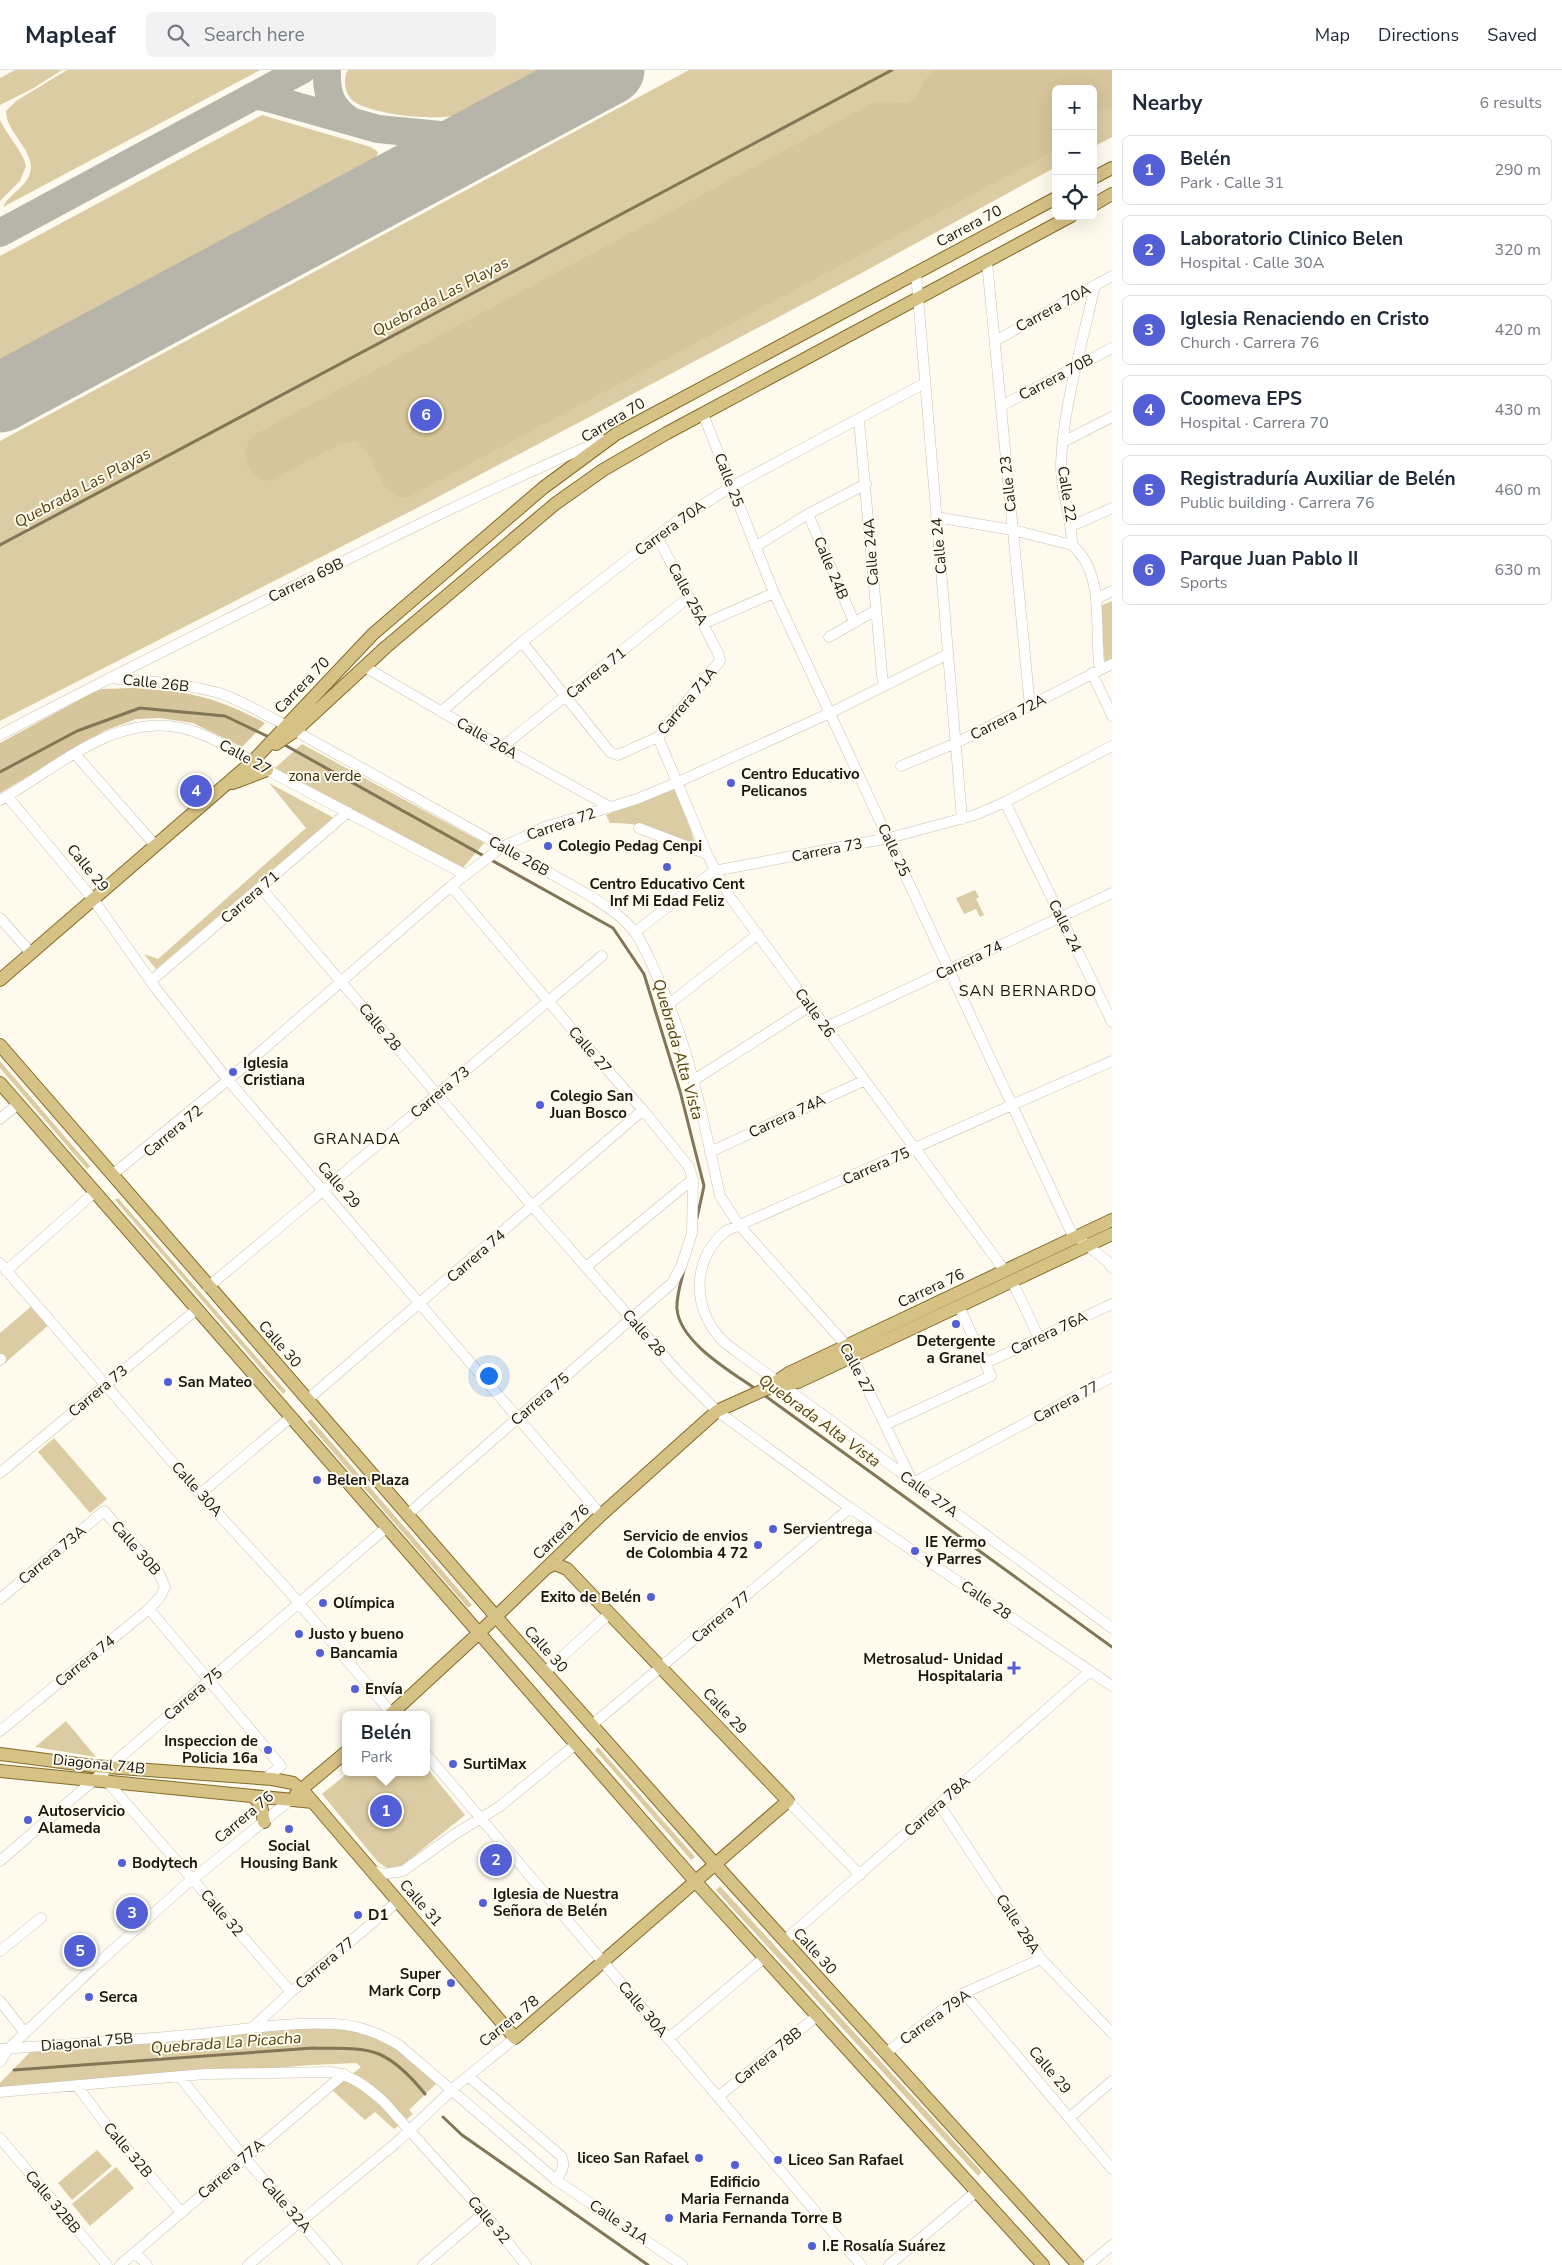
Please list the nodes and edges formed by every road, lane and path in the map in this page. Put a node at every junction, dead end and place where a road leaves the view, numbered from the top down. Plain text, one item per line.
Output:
1 (1112, 168) edge
2 (1097, 176) edge
3 (1112, 194) edge
4 (1052, 200) edge
5 (1097, 202) edge
6 (1064, 220) edge
7 (987, 262) junction
8 (916, 273) junction
9 (1112, 276) edge
10 (1095, 285) junction
11 (918, 298) junction
12 (994, 341) junction
13 (1112, 348) edge
14 (1077, 366) junction
15 (925, 383) junction
16 (1001, 406) junction
17 (703, 414) junction
18 (1112, 417) edge
19 (859, 420) junction
20 (616, 434) junction
21 (1063, 442) junction
22 (866, 484) junction
23 (731, 486) junction
24 (1112, 508) edge
25 (808, 514) junction
26 (936, 517) junction
27 (1072, 526) junction
28 (1013, 530) junction
29 (657, 536) junction
30 (1072, 545) junction
31 (755, 546) junction
32 (1112, 591) edge
33 (774, 593) junction
34 (689, 597) junction
35 (1096, 598) junction
36 (876, 610) junction
37 (854, 622) junction
38 (704, 624) junction
39 (829, 637) dead end
40 (522, 642) junction
41 (718, 653) joint
42 (948, 654) junction
43 (1112, 664) edge
44 (366, 667) junction
45 (1096, 672) junction
46 (109, 678) junction
47 (883, 685) junction
48 (566, 698) junction
49 (1030, 707) junction
50 (441, 712) junction
51 (830, 713) junction
52 (1112, 716) edge
53 (286, 732) junction
54 (0, 735) edge
55 (658, 737) junction
56 (956, 744) junction
57 (1112, 746) edge
58 (502, 748) junction
59 (76, 754) junction
60 (252, 761) junction
61 (901, 766) dead end
62 (267, 770) junction
63 (678, 782) junction
64 (222, 788) junction
65 (4, 798) edge
66 (1005, 802) junction
67 (610, 807) junction
68 (348, 812) junction
69 (962, 819) junction
70 (639, 828) dead end
71 (889, 838) junction
72 (156, 845) junction
73 (499, 850) junction
74 (706, 854) junction
75 (714, 871) junction
76 (466, 875) junction
77 (451, 886) junction
78 (260, 888) junction
79 (1112, 893) edge
80 (93, 899) junction
81 (1061, 917) junction
82 (0, 918) edge
83 (634, 932) junction
84 (758, 934) junction
85 (31, 953) junction
86 (602, 956) dead end
87 (949, 969) junction
88 (0, 980) edge
89 (151, 981) junction
90 (340, 981) junction
91 (548, 1002) junction
92 (669, 1004) junction
93 (810, 1006) junction
94 (1112, 1022) edge
95 (826, 1027) junction
96 (0, 1045) edge
97 (1112, 1061) edge
98 (228, 1080) junction
99 (694, 1080) junction
100 (863, 1081) junction
101 (0, 1083) edge
102 (437, 1094) junction
103 (18, 1104) junction
104 (1012, 1105) junction
105 (643, 1110) junction
106 (0, 1119) edge
107 (914, 1149) junction
108 (710, 1152) junction
109 (114, 1177) junction
110 (693, 1179) junction
111 (322, 1191) junction
112 (95, 1192) junction
113 (533, 1207) junction
114 (1112, 1220) edge
115 (738, 1226) junction
116 (1112, 1234) edge
117 (1076, 1237) junction
118 (1087, 1246) junction
119 (586, 1266) junction
120 (3, 1267) edge
121 (1112, 1268) edge
122 (1009, 1276) junction
123 (208, 1286) junction
124 (420, 1304) junction
125 (1112, 1304) edge
126 (959, 1306) junction
127 (197, 1309) junction
128 (705, 1316) joint
129 (631, 1318) junction
130 (1040, 1338) junction
131 (849, 1351) junction
132 (986, 1363) junction
133 (1112, 1377) edge
134 (780, 1383) junction
135 (105, 1385) junction
136 (307, 1400) junction
137 (717, 1411) junction
138 (291, 1417) junction
139 (517, 1418) junction
140 (885, 1425) junction
141 (0, 1473) edge
142 (914, 1483) junction
143 (200, 1494) junction
144 (850, 1508) junction
145 (104, 1511) joint
146 (407, 1515) junction
147 (601, 1516) junction
148 (387, 1527) junction
149 (565, 1550) junction
150 (548, 1567) junction
151 (567, 1569) junction
152 (165, 1587) joint
153 (0, 1599) edge
154 (299, 1603) junction
155 (149, 1609) junction
156 (610, 1613) junction
157 (496, 1617) junction
158 (1112, 1628) edge
159 (479, 1633) junction
160 (661, 1667) junction
161 (1090, 1671) junction
162 (545, 1672) junction
163 (209, 1680) junction
164 (1112, 1686) edge
165 (389, 1711) edge
166 (394, 1711) edge
167 (592, 1725) junction
168 (0, 1731) edge
169 (576, 1744) junction
170 (0, 1754) edge
171 (342, 1755) edge
172 (430, 1759) edge
173 (0, 1771) edge
174 (105, 1778) junction
175 (266, 1778) junction
176 (302, 1789) junction
177 (253, 1796) junction
178 (289, 1801) junction
179 (788, 1801) junction
180 (313, 1802) junction
181 (939, 1804) junction
182 (481, 1819) junction
183 (264, 1822) junction
184 (0, 1861) edge
185 (715, 1864) junction
186 (371, 1870) junction
187 (860, 1875) junction
188 (193, 1880) junction
189 (695, 1881) junction
190 (398, 1901) junction
191 (40, 1918) dead end
192 (784, 1941) junction
193 (0, 1951) edge
194 (764, 1957) junction
195 (1041, 1959) junction
196 (603, 1962) junction
197 (291, 1992) junction
198 (964, 1993) junction
199 (0, 2001) edge
200 (818, 2015) junction
201 (254, 2027) junction
202 (25, 2033) junction
203 (1112, 2033) edge
204 (515, 2038) junction
205 (668, 2039) junction
206 (886, 2053) junction
207 (2, 2054) edge
208 (344, 2074) junction
209 (179, 2076) junction
210 (468, 2076) junction
211 (1112, 2081) edge
212 (77, 2086) junction
213 (452, 2090) junction
214 (0, 2092) edge
215 (718, 2097) junction
216 (1069, 2118) junction
217 (410, 2131) junction
218 (0, 2138) edge
219 (244, 2157) junction
220 (1112, 2168) edge
221 (556, 2180) junction
222 (978, 2192) junction
223 (181, 2212) junction
224 (484, 2213) junction
225 (300, 2221) junction
226 (1112, 2245) edge
227 (135, 2252) junction
228 (107, 2265) edge
229 (120, 2265) edge
230 (147, 2265) edge
231 (248, 2265) edge
232 (337, 2265) edge
233 (423, 2265) edge
234 (526, 2265) edge
235 (682, 2265) edge
236 (861, 2265) edge
237 (889, 2265) edge
238 (1043, 2265) edge
239 (1078, 2265) edge
240 (1088, 2265) edge

1 - 2 main road
3 - 5 main road
4 - 8 main road, Carrera 70
6 - 7 main road, Carrera 70
7 - 11 main road, Carrera 70
7 - 12 street, Calle 23
8 - 11 street, Calle 24
8 - 20 main road, Carrera 70
9 - 10 street, Carrera 70A
10 - 12 street, Carrera 70A
10 - 14 street, Calle 22
11 - 15 street, Calle 24
11 - 17 main road, Carrera 70
12 - 16 street, Calle 23
13 - 14 street, Carrera 70B
14 - 16 street, Carrera 70B
14 - 21 street, Calle 22
15 - 19 street, Carrera 70A
15 - 26 street, Calle 24
16 - 28 street, Calle 23
17 - 23 street, Calle 25
17 - 44 main road, Carrera 70
18 - 21 street
19 - 22 street, Calle 24A
19 - 23 street, Carrera 70A
20 - 46 street, Carrera 69B
20 - 53 main road, Carrera 70
21 - 27 street, Calle 22
22 - 25 street
22 - 36 street, Calle 24A
23 - 29 street, Carrera 70A
23 - 31 street, Calle 25
24 - 27 street
25 - 31 street
25 - 37 street, Calle 24B
26 - 28 street
26 - 42 street, Calle 24
27 - 30 street, Calle 22
28 - 30 street
28 - 49 street, Calle 23
29 - 34 street, Calle 25A
29 - 40 street, Carrera 70A
30 - 35 street
31 - 33 street, Calle 25
32 - 35 street
33 - 38 street
33 - 51 street, Calle 25
34 - 38 street, Calle 25A
34 - 48 street, Carrera 71
35 - 45 street
36 - 37 street
36 - 47 street, Calle 24A
37 - 39 street
38 - 41 street, Calle 25A
40 - 48 street
40 - 50 street, Carrera 70A
41 - 55 street, Carrera 71A
42 - 47 street, Carrera 72
42 - 56 street, Calle 24
43 - 45 street, Carrera 72A
44 - 50 street, Calle 26A
44 - 53 main road, Carrera 70
45 - 49 street, Carrera 72A
45 - 52 street
46 - 53 street, Calle 26B
46 - 54 street, Carrera 69B
47 - 51 street, Carrera 72
48 - 55 street, Carrera 71A
48 - 58 street, Carrera 71
49 - 56 street, Carrera 72A
50 - 58 street, Calle 26A
51 - 63 street, Carrera 72
51 - 71 street, Calle 25
53 - 60 main road, Carrera 70
53 - 73 street, Calle 26B
55 - 63 street, Calle 26
56 - 61 street, Carrera 72A
56 - 69 street, Calle 24
57 - 66 street, Carrera 73
58 - 67 street, Calle 26A
59 - 60 street, Calle 27
59 - 65 street
59 - 72 street
60 - 62 street, Calle 27
60 - 64 main road, Carrera 70
62 - 64 main road
62 - 68 street, Calle 27
63 - 67 street, Carrera 72
63 - 74 street, Calle 26
64 - 72 main road, Carrera 70
65 - 80 street, Calle 29
66 - 69 street, Carrera 73
66 - 81 street, Calle 24
67 - 73 street, Carrera 72
68 - 76 street, Calle 27
68 - 78 street, Carrera 71
69 - 71 street, Carrera 73
70 - 74 street
71 - 75 street, Carrera 73
71 - 87 street, Calle 25
72 - 80 main road, Carrera 70
73 - 76 street, Carrera 72
73 - 83 street, Calle 26B
74 - 75 street, Calle 26
75 - 83 street, Carrera 73
75 - 84 street, Calle 26
76 - 77 street, Carrera 72
77 - 90 street, Carrera 72
77 - 91 street, Calle 27
78 - 89 street, Carrera 71
78 - 90 street, Calle 28
79 - 81 street, Carrera 74
80 - 85 main road, Carrera 70
80 - 89 street, Calle 29
81 - 87 street, Carrera 74
81 - 94 street, Calle 24
82 - 85 street
83 - 92 street, Calle 26B
84 - 92 street
84 - 93 street, Calle 26
85 - 88 main road, Carrera 70
86 - 91 street, Carrera 73
87 - 95 street, Carrera 74
87 - 104 street, Calle 25
89 - 98 street, Calle 29
90 - 98 street, Carrera 72
90 - 102 street, Calle 28
91 - 102 street, Carrera 73
91 - 105 street, Calle 27
92 - 99 street, Calle 26B
93 - 95 street, Calle 26
93 - 99 street
95 - 100 street, Calle 26
96 - 109 main road, Calle 30
97 - 104 street, Carrera 75
98 - 109 street, Carrera 72
98 - 111 street, Calle 29
99 - 108 street, Calle 26B
100 - 107 street, Calle 26
100 - 108 street, Carrera 74A
101 - 103 main road
102 - 111 street, Carrera 73
102 - 113 street, Calle 28
103 - 106 street
103 - 112 main road
104 - 107 street, Carrera 75
104 - 117 street, Calle 25
105 - 110 street, Calle 27
105 - 113 street, Carrera 74
107 - 115 street, Carrera 75
107 - 122 street, Calle 26
108 - 115 street, Calle 26B
109 - 123 main road, Calle 30
110 - 119 street
110 - 129 street, Carrera 75
111 - 123 street, Carrera 73
111 - 124 street, Calle 29
112 - 120 street
112 - 127 main road
113 - 119 street, Calle 28
113 - 124 street, Carrera 74
114 - 117 main road, Carrera 76
115 - 128 street, Carrera 75
115 - 131 street, Calle 27
116 - 118 main road, Carrera 76
117 - 118 street, Calle 25
117 - 122 main road, Carrera 76
118 - 121 street, Calle 25
118 - 122 main road, Carrera 76
119 - 129 street, Calle 28
120 - 135 street, Calle 30A
122 - 126 main road, Carrera 76
122 - 130 street, Calle 26
122 - 131 main road, Carrera 76
123 - 136 main road, Calle 30
124 - 136 street, Carrera 74
124 - 139 street, Calle 29
125 - 130 street, Carrera 76A
126 - 131 main road, Carrera 76
126 - 132 street
127 - 135 street, Carrera 73
127 - 138 main road
128 - 134 street, Calle 27A
129 - 137 street, Calle 28
129 - 139 street, Carrera 75
130 - 132 street, Carrera 76A
131 - 134 main road, Carrera 76
131 - 140 street, Calle 27
132 - 140 street
133 - 142 street, Carrera 77
134 - 137 main road, Carrera 76
134 - 142 street, Calle 27A
135 - 141 street, Carrera 73
135 - 143 street, Calle 30A
136 - 146 main road, Calle 30
137 - 144 street, Calle 28
137 - 147 main road, Carrera 76
138 - 143 street
138 - 148 main road
139 - 146 street, Carrera 75
139 - 147 street, Calle 29
140 - 142 street, Calle 27
142 - 158 street, Calle 27A
143 - 154 street, Calle 30A
144 - 160 street, Carrera 77
144 - 161 street, Calle 28
145 - 152 street, Calle 30B
145 - 153 street, Carrera 73A
146 - 157 main road, Calle 30
147 - 149 main road, Carrera 76
148 - 154 street, Carrera 75
148 - 159 main road
149 - 150 main road, Carrera 76
149 - 151 main road
150 - 151 main road
150 - 157 main road, Carrera 76
151 - 156 main road, Calle 29
152 - 155 street, Carrera 74
154 - 163 street, Carrera 75
154 - 165 street, Calle 30A
155 - 163 street
155 - 168 street, Carrera 74
156 - 160 main road, Calle 29
156 - 162 street
157 - 159 main road, Carrera 76
157 - 162 main road, Calle 30
159 - 166 main road, Carrera 76
159 - 169 main road
160 - 167 street, Carrera 77
160 - 179 main road, Calle 29
161 - 164 street, Calle 28
161 - 181 street, Carrera 78A
162 - 167 main road, Calle 30
163 - 174 street, Carrera 75
163 - 175 street
167 - 185 main road, Calle 30
169 - 182 street
169 - 189 main road
170 - 174 main road, Diagonal 74B
171 - 176 main road, Carrera 76
172 - 182 street, Calle 30A
173 - 174 main road, Diagonal 74B
174 - 175 main road, Diagonal 74B
174 - 177 main road, Diagonal 74B
174 - 184 street, Carrera 75
174 - 188 street, Calle 32
175 - 176 main road, Diagonal 74B
176 - 178 main road, Carrera 76
176 - 180 main road, Calle 31
177 - 178 main road, Diagonal 74B
177 - 183 main road
178 - 180 main road, Diagonal 74B
178 - 183 street, Carrera 76
179 - 185 main road, Carrera 78
179 - 187 street, Calle 29
180 - 186 main road, Calle 31
181 - 187 street, Carrera 78A
181 - 195 street, Calle 28A
182 - 186 street
182 - 196 street, Calle 30A
183 - 188 street, Carrera 76
185 - 189 main road, Carrera 78
185 - 192 main road, Calle 30
186 - 190 main road, Calle 31
187 - 192 street, Carrera 78A
188 - 197 street, Calle 32
188 - 202 street, Carrera 76
189 - 194 main road
189 - 196 main road, Carrera 78
190 - 197 street, Carrera 77
190 - 204 main road, Calle 31
191 - 193 street
192 - 206 main road, Calle 30
194 - 200 main road
194 - 205 street
195 - 198 street, Carrera 79A
195 - 203 street, Calle 28A
196 - 204 main road, Carrera 78
196 - 205 street, Calle 30A
197 - 201 street, Carrera 77
198 - 206 street, Carrera 79A
198 - 216 street, Calle 29
199 - 202 street
200 - 215 street, Carrera 78B
200 - 222 main road
201 - 207 street, Diagonal 75B
201 - 213 street, Diagonal 75B
202 - 207 street, Carrera 76
204 - 210 street, Carrera 78
205 - 215 street, Calle 30A
206 - 239 main road, Calle 30
208 - 209 street
208 - 217 street, Calle 32
208 - 219 street, Carrera 77A
209 - 212 street
209 - 219 street, Calle 32A
210 - 213 street, Carrera 78
210 - 221 street
211 - 216 street
212 - 214 street
212 - 223 street, Calle 32B
213 - 217 street, Carrera 78
213 - 221 street, Calle 31A
215 - 236 street, Calle 30A
216 - 220 street, Calle 29
217 - 224 street, Calle 32
217 - 225 street, Carrera 78
218 - 228 street, Calle 32BB
219 - 223 street, Carrera 77A
219 - 225 street, Calle 32A
221 - 235 street, Calle 31A
222 - 237 street
222 - 238 main road
223 - 227 street, Carrera 77A
224 - 233 street
224 - 234 street, Calle 32
225 - 231 street, Carrera 78
225 - 232 street, Calle 32A
226 - 240 street
227 - 229 street, Carrera 77A
227 - 230 street

